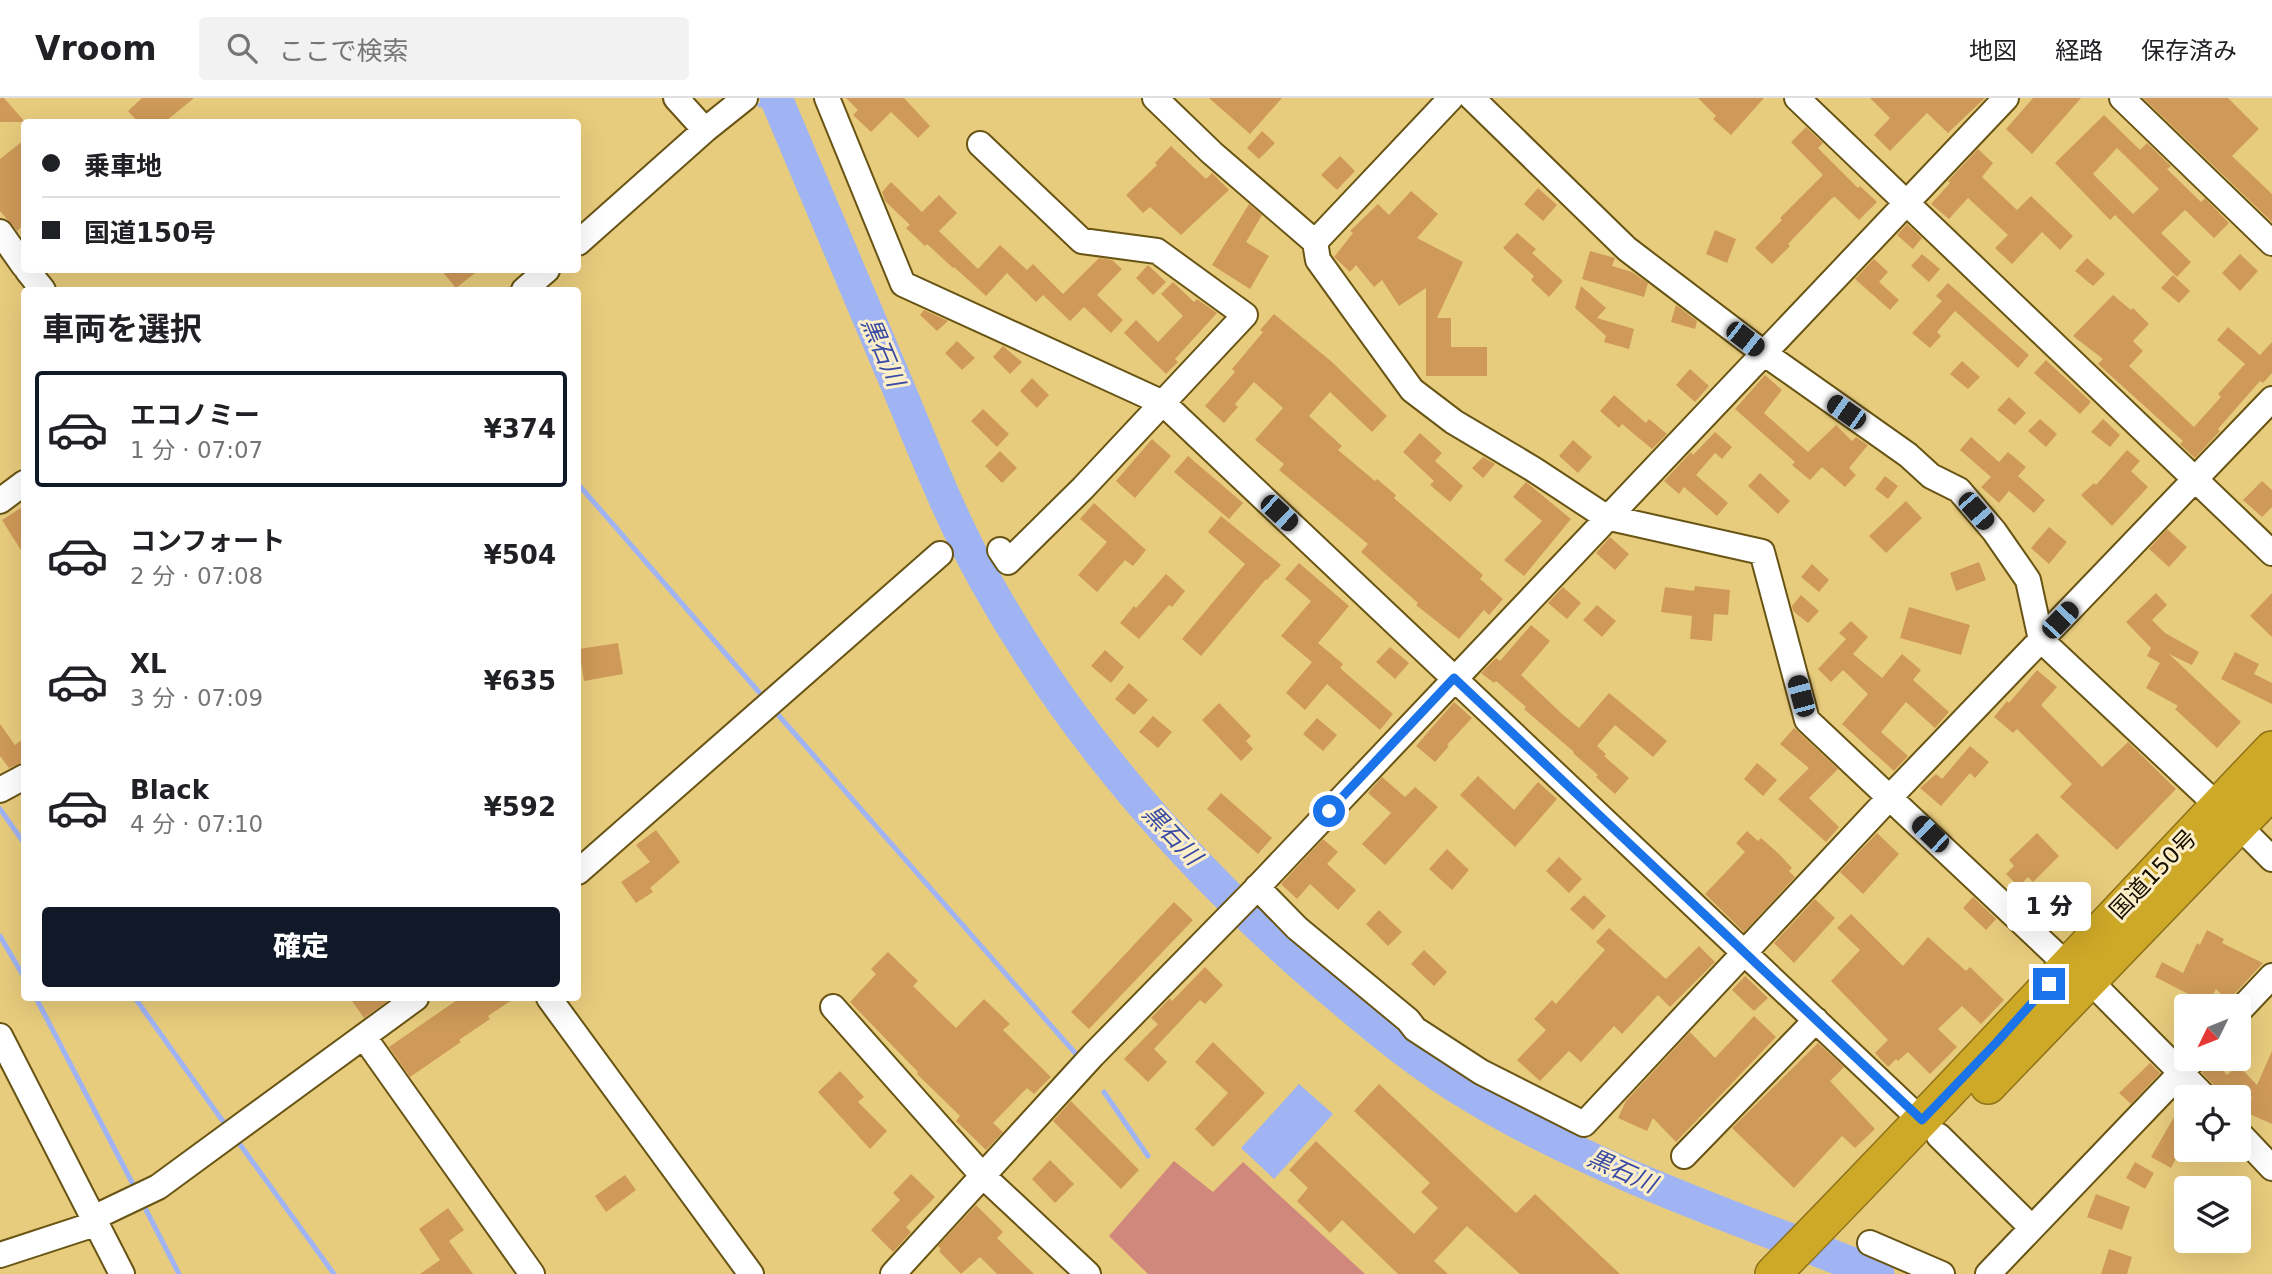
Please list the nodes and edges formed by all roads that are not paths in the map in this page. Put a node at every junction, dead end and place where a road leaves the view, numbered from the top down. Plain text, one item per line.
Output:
1 (676, 98) edge
2 (827, 98) edge
3 (1155, 98) edge
4 (1451, 98) edge
5 (1472, 98) edge
6 (1797, 98) edge
7 (2006, 98) edge
8 (2122, 98) edge
9 (743, 99) edge
10 (705, 130) junction
11 (980, 144) dead end
12 (1906, 203) junction
13 (0, 232) edge
14 (581, 240) edge
15 (1315, 242) junction
16 (2272, 243) edge
17 (21, 261) edge
18 (30, 273) edge
19 (544, 273) edge
20 (41, 287) edge
21 (528, 287) edge
22 (1765, 354) junction
23 (2272, 399) edge
24 (1163, 403) junction
25 (2194, 478) junction
26 (21, 485) edge
27 (0, 501) edge
28 (1606, 517) junction
29 (1000, 550) dead end
30 (2272, 553) edge
31 (940, 554) dead end
32 (2041, 640) junction
33 (1454, 678) junction
34 (2272, 749) edge
35 (21, 779) edge
36 (0, 790) edge
37 (2272, 791) edge
38 (1891, 796) junction
39 (2228, 816) junction
40 (2272, 859) edge
41 (581, 870) edge
42 (1254, 890) junction
43 (1744, 952) junction
44 (2078, 973) junction
45 (2272, 976) edge
46 (2251, 998) edge
47 (412, 1001) edge
48 (551, 1001) edge
49 (833, 1007) dead end
50 (1816, 1020) junction
51 (0, 1035) edge
52 (364, 1037) junction
53 (2174, 1054) edge
54 (2183, 1071) edge
55 (1931, 1128) junction
56 (2251, 1146) edge
57 (1685, 1156) dead end
58 (2272, 1168) edge
59 (982, 1175) junction
60 (94, 1221) junction
61 (2032, 1228) junction
62 (1843, 1237) junction
63 (0, 1255) edge
64 (1787, 1271) edge
65 (122, 1274) edge
66 (532, 1274) edge
67 (751, 1274) edge
68 (893, 1274) edge
69 (1088, 1274) edge
70 (1942, 1274) edge
71 (1988, 1274) edge

1 - 10 street
2 - 24 street
3 - 15 street
4 - 15 street
5 - 22 street
6 - 12 street
7 - 12 street
8 - 16 street
9 - 10 street
10 - 14 street
11 - 24 street
12 - 22 street
12 - 25 street
13 - 17 street
15 - 28 street
18 - 20 street
19 - 21 street
22 - 28 street
22 - 32 street
23 - 25 street
24 - 29 street
24 - 33 street
25 - 30 street
25 - 32 street
26 - 27 street
28 - 33 street
28 - 38 street
31 - 41 street
32 - 38 street
32 - 39 street
33 - 42 street
33 - 43 street
34 - 39 highway, 国道150号
35 - 36 street
37 - 39 highway, 国道150号
38 - 43 street
38 - 44 street
39 - 40 street
39 - 44 highway, 国道150号
42 - 43 street
42 - 59 street
43 - 50 street
44 - 53 street
44 - 55 highway, 国道150号
45 - 46 street
47 - 52 street
48 - 67 street
49 - 59 street
50 - 55 street
50 - 57 street
51 - 60 street
52 - 60 street
52 - 66 street
54 - 61 street
55 - 61 street
55 - 62 highway, 国道150号
56 - 58 street
59 - 68 street
59 - 69 street
60 - 63 street
60 - 65 street
61 - 71 street
62 - 64 highway, 国道150号
62 - 70 street

